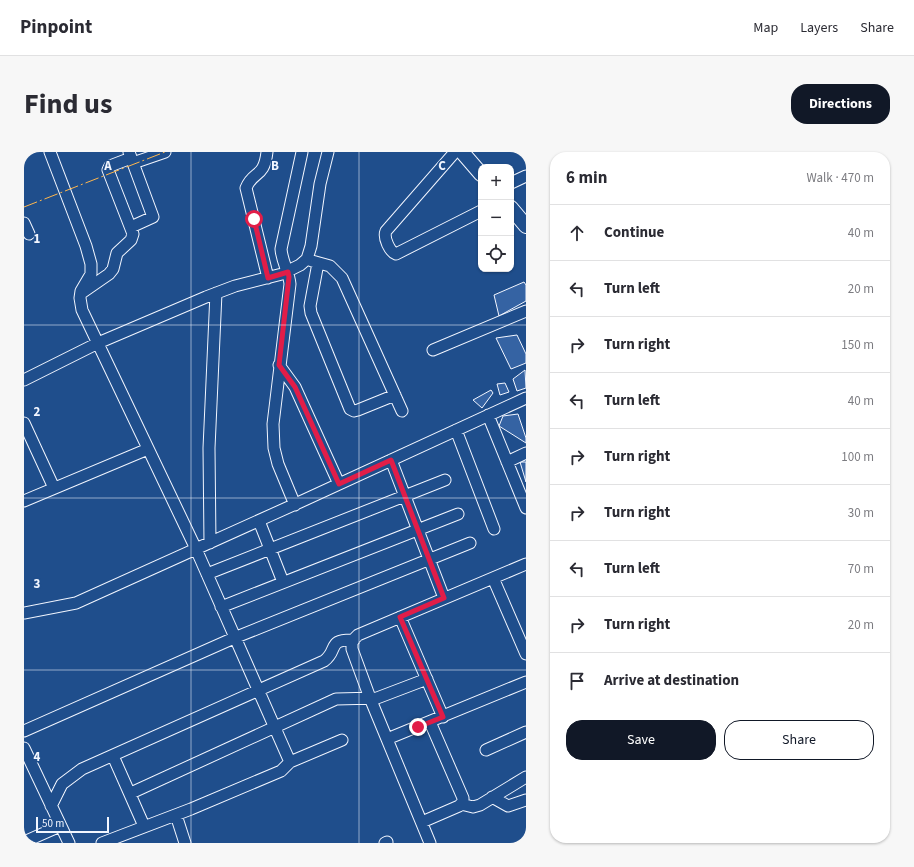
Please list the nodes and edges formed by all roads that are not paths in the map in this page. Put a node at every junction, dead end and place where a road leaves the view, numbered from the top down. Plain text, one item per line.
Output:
1 (50, 152) edge
2 (165, 152) edge
3 (267, 152) edge
4 (302, 152) edge
5 (328, 152) edge
6 (455, 152) edge
7 (462, 152) edge
8 (131, 158) edge
9 (478, 171) edge
10 (526, 176) edge
11 (514, 182) edge
12 (514, 212) edge
13 (478, 213) edge
14 (24, 223) edge
15 (526, 226) edge
16 (131, 227) junction
17 (29, 234) dead end
18 (306, 260) junction
19 (318, 263) junction
20 (288, 272) junction
21 (268, 278) junction
22 (81, 293) junction
23 (216, 293) junction
24 (526, 311) edge
25 (98, 343) junction
26 (433, 350) dead end
27 (279, 365) junction
28 (24, 380) edge
29 (395, 394) junction
30 (526, 398) edge
31 (402, 411) dead end
32 (488, 415) junction
33 (24, 423) edge
34 (456, 430) junction
35 (148, 449) junction
36 (526, 454) edge
37 (391, 460) junction
38 (507, 462) junction
39 (444, 480) dead end
40 (339, 484) junction
41 (54, 488) junction
42 (405, 496) junction
43 (24, 501) edge
44 (294, 505) junction
45 (526, 506) edge
46 (458, 514) dead end
47 (259, 521) junction
48 (418, 529) junction
49 (494, 529) dead end
50 (210, 543) junction
51 (470, 543) dead end
52 (196, 549) junction
53 (269, 549) junction
54 (429, 559) junction
55 (526, 564) edge
56 (207, 574) junction
57 (493, 578) junction
58 (283, 582) junction
59 (444, 598) junction
60 (221, 607) junction
61 (24, 613) edge
62 (400, 617) junction
63 (234, 638) junction
64 (523, 638) edge
65 (354, 640) junction
66 (526, 654) edge
67 (427, 679) junction
68 (526, 682) edge
69 (257, 690) junction
70 (370, 698) junction
71 (443, 717) junction
72 (430, 722) junction
73 (275, 726) junction
74 (24, 731) edge
75 (526, 732) edge
76 (387, 739) junction
77 (342, 740) dead end
78 (24, 748) edge
79 (486, 750) dead end
80 (113, 756) junction
81 (290, 762) junction
82 (526, 777) edge
83 (131, 793) junction
84 (492, 797) junction
85 (526, 800) edge
86 (461, 804) junction
87 (51, 806) junction
88 (176, 815) junction
89 (422, 822) junction
90 (60, 826) junction
91 (144, 826) junction
92 (24, 842) edge
93 (68, 843) edge
94 (102, 843) edge
95 (185, 843) edge
96 (430, 843) edge

1 - 22 street
2 - 8 street
3 - 21 street
4 - 20 street
5 - 18 street
6 - 13 street
7 - 9 main road
8 - 16 street
8 - 16 street
10 - 11 street
12 - 15 main road
14 - 17 street
16 - 22 street
18 - 19 street
18 - 20 street
19 - 29 street
19 - 29 street
20 - 21 street
20 - 27 street
21 - 23 street
22 - 25 street
23 - 25 street
23 - 50 street
24 - 26 street
25 - 28 street
25 - 35 street
27 - 40 street
27 - 44 street
29 - 31 street
30 - 32 street
32 - 34 street
32 - 38 street
33 - 41 street
34 - 37 street
34 - 49 street
35 - 41 street
35 - 52 street
36 - 38 street
37 - 40 street
37 - 42 street
38 - 45 street
39 - 42 street
40 - 44 street
41 - 43 street
42 - 48 street
42 - 53 street
44 - 47 street
46 - 48 street
47 - 50 street
47 - 53 street
48 - 54 street
48 - 58 street
50 - 52 street
51 - 54 street
52 - 56 street
52 - 61 street
53 - 56 street
53 - 58 street
54 - 59 street
54 - 63 street
55 - 57 street
56 - 60 street
57 - 59 street
57 - 64 street
58 - 60 street
59 - 62 street
60 - 63 street
62 - 65 street
62 - 67 street
63 - 69 street
63 - 74 street
64 - 66 street
65 - 69 street
65 - 70 street
67 - 70 street
67 - 71 street
68 - 71 street
69 - 73 street
69 - 80 street
70 - 73 street
70 - 76 street
71 - 72 street
72 - 76 street
72 - 86 street
73 - 81 street
73 - 83 street
75 - 79 street
76 - 89 street
77 - 81 street
78 - 87 street
80 - 83 street
80 - 87 street
81 - 88 street
82 - 84 street
83 - 91 street
84 - 85 street
84 - 86 street
86 - 89 street
87 - 90 street
88 - 91 street
88 - 95 street
89 - 96 street
90 - 92 street
90 - 93 street
91 - 94 street

